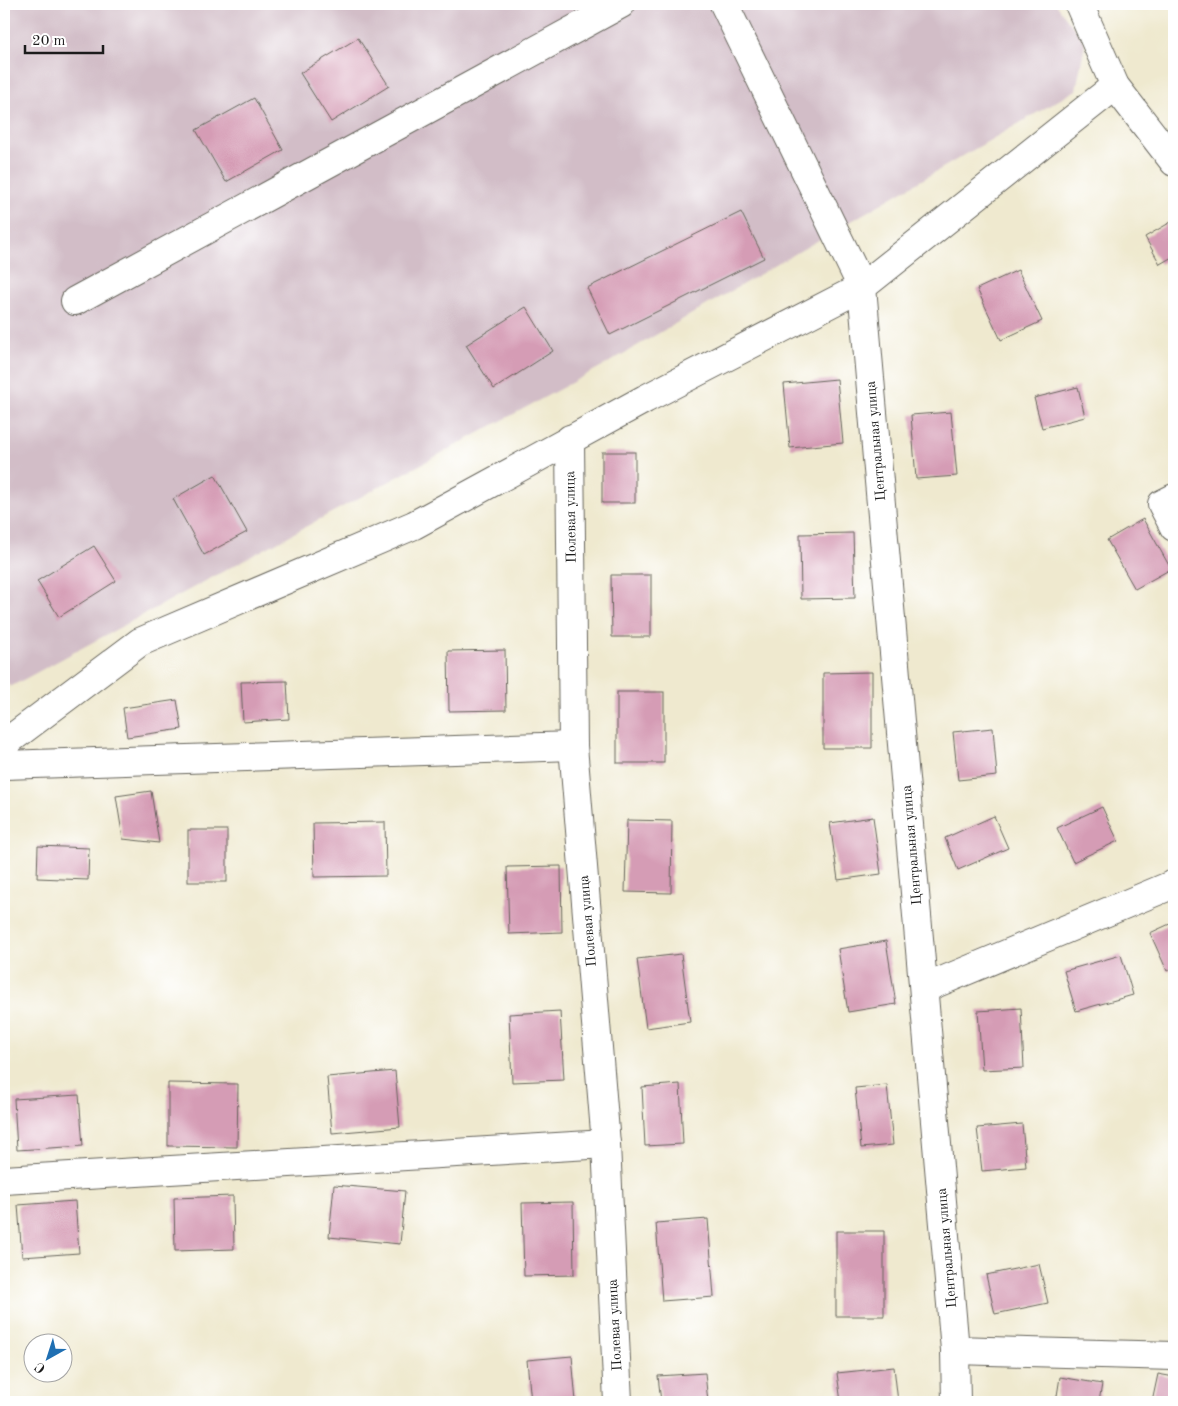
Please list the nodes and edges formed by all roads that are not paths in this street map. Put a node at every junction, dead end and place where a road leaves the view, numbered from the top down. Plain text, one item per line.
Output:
1 (620, 4) edge
2 (724, 4) edge
3 (1079, 4) edge
4 (1115, 86) junction
5 (1174, 162) edge
6 (862, 287) junction
7 (75, 301) dead end
8 (570, 439) junction
9 (1174, 498) edge
10 (1174, 528) edge
11 (4, 744) edge
12 (573, 746) junction
13 (4, 765) edge
14 (1174, 884) edge
15 (925, 988) junction
16 (606, 1144) junction
17 (4, 1180) edge
18 (955, 1350) junction
19 (1174, 1356) edge
20 (618, 1402) edge
21 (956, 1402) edge

1 - 7 street
2 - 6 street
3 - 4 street
4 - 5 street
4 - 6 street
6 - 8 street
6 - 15 street, Центральная улица
8 - 11 street
8 - 12 street, Полевая улица
9 - 10 street
12 - 13 street
12 - 16 street, Полевая улица
14 - 15 street
15 - 18 street, Центральная улица
16 - 17 street
16 - 20 street, Полевая улица
18 - 19 street
18 - 21 street, Центральная улица

